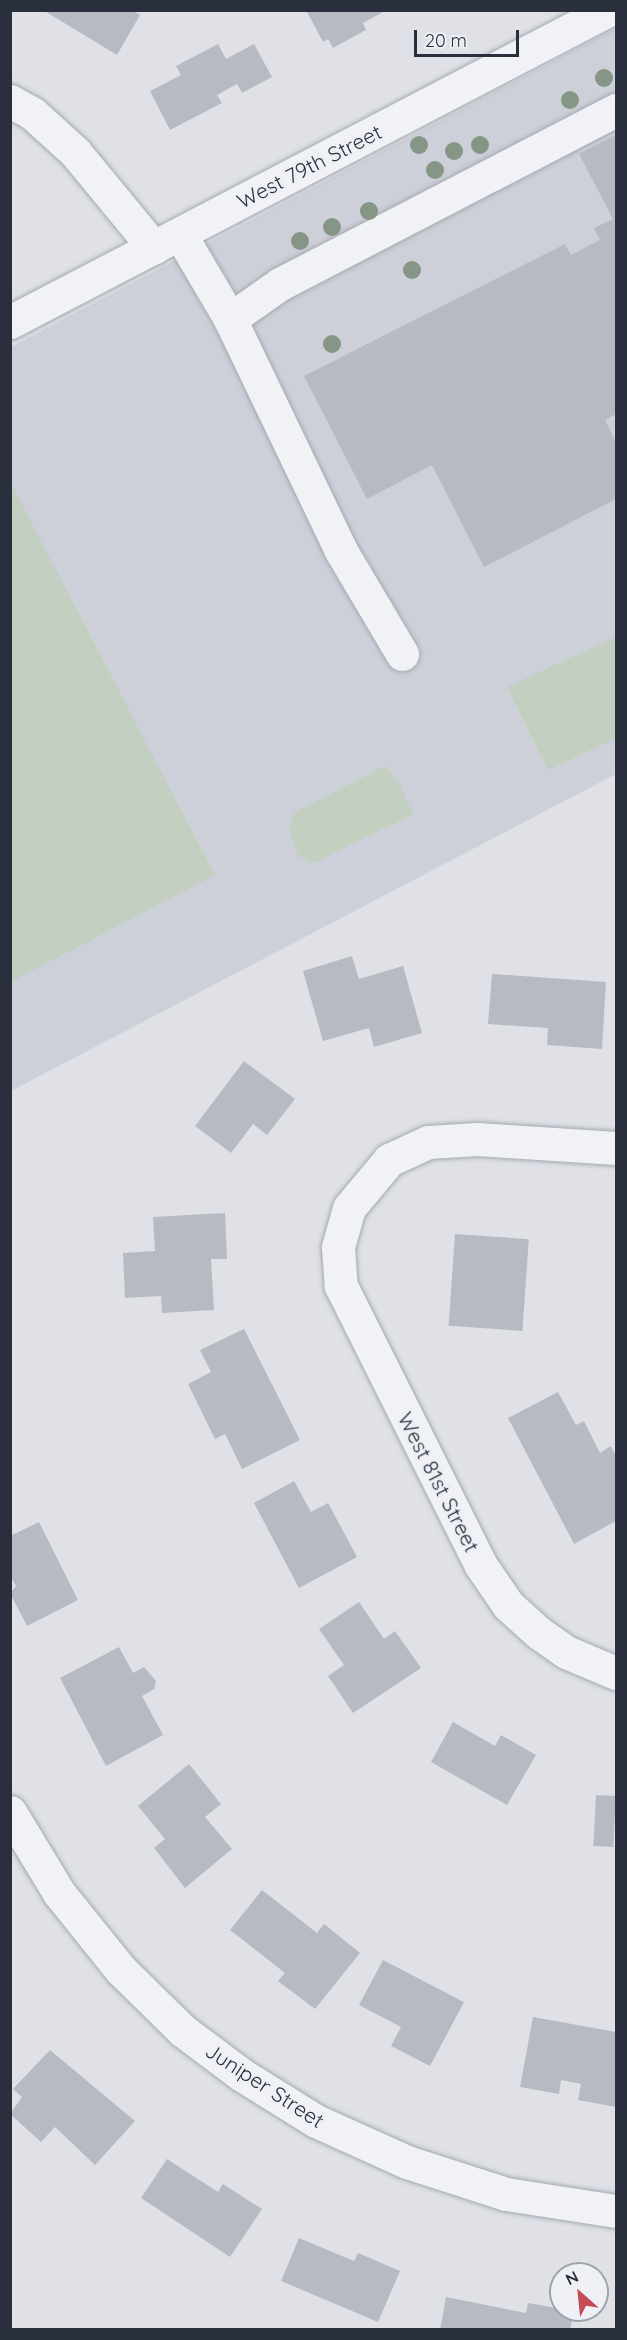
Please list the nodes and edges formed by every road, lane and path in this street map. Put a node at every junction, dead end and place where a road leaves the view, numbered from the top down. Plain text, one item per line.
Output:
1 (608, 10) edge
2 (10, 101) edge
3 (616, 110) edge
4 (167, 241) junction
5 (230, 319) junction
6 (10, 322) edge
7 (402, 654) dead end
8 (616, 1149) edge
9 (616, 1674) edge
10 (10, 1812) edge
11 (616, 2211) edge

1 - 4 street, West 79th Street
2 - 4 street
3 - 5 street
4 - 5 street
4 - 6 street, West 79th Street
5 - 7 street
8 - 9 street, West 81st Street
10 - 11 street, Juniper Street

